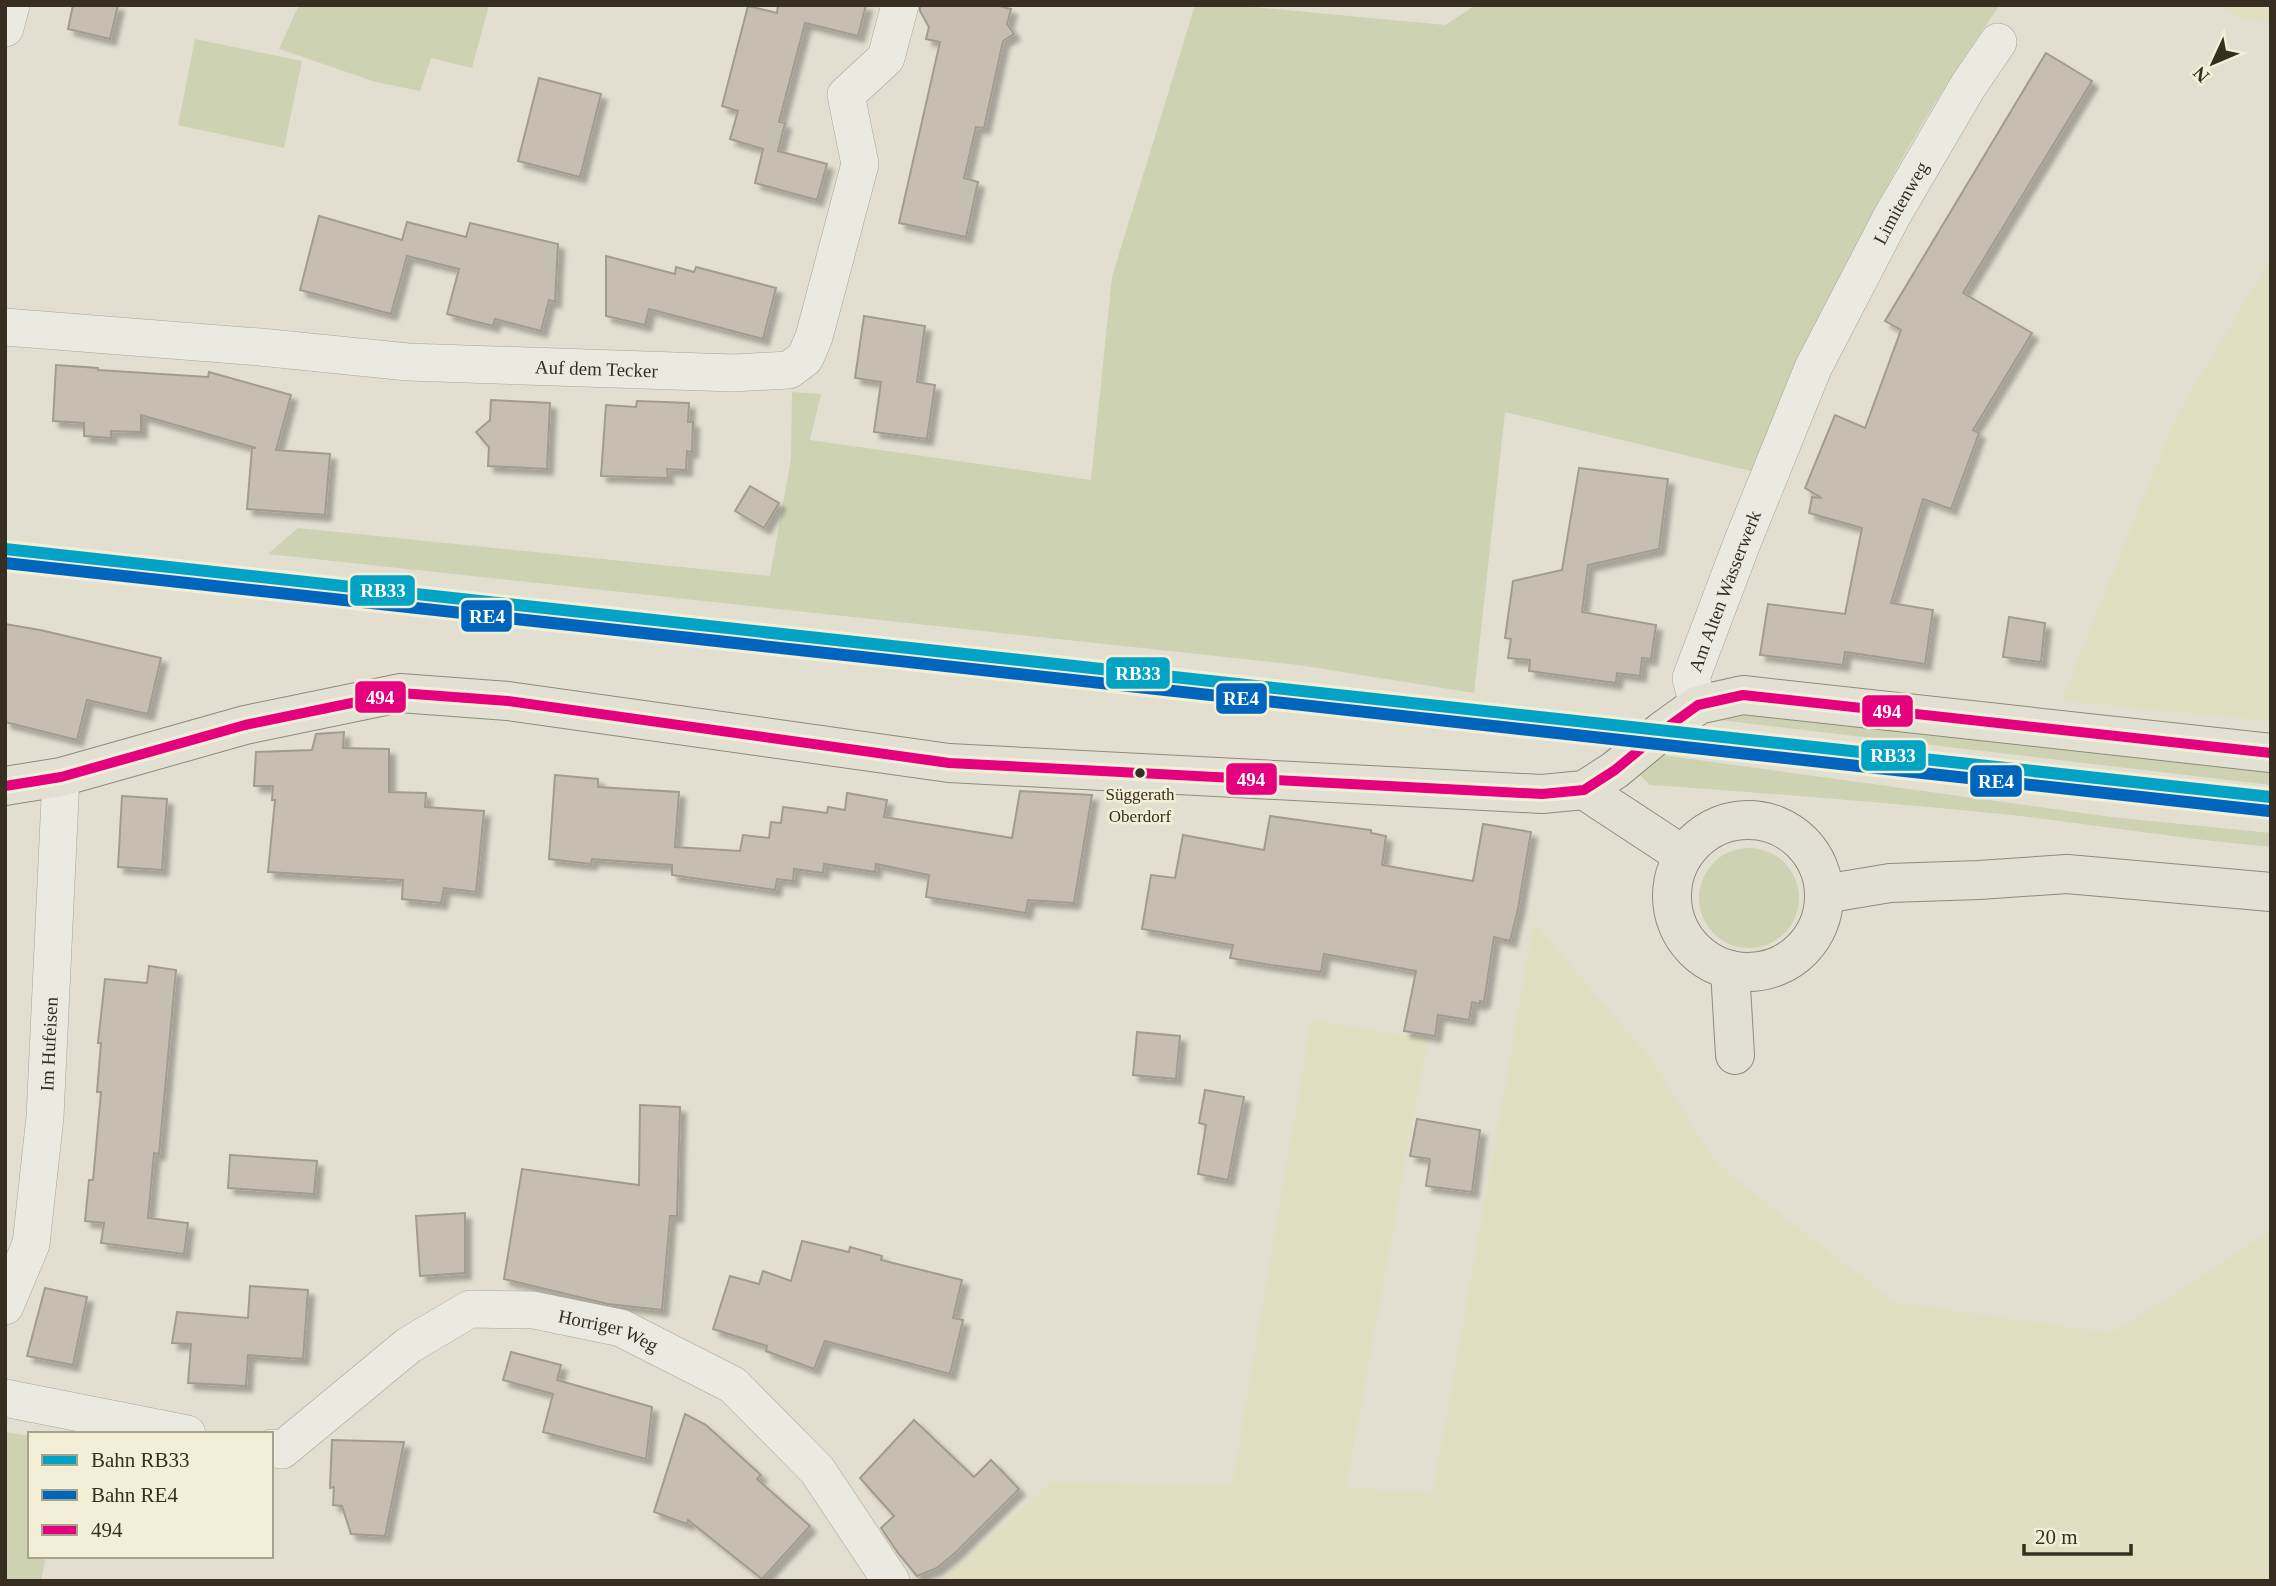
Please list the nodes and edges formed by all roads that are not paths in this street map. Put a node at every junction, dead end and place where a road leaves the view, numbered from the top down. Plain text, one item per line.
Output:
1 (11, 5) edge
2 (900, 5) edge
3 (5, 28) edge
4 (1998, 42) dead end
5 (5, 327) edge
6 (1813, 368) joint
7 (1698, 705) junction
8 (2271, 753) edge
9 (61, 777) junction
10 (1600, 780) junction
11 (5, 786) edge
12 (1683, 855) junction
13 (2271, 892) edge
14 (1824, 894) junction
15 (1730, 970) junction
16 (1735, 1055) dead end
17 (5, 1306) edge
18 (5, 1398) edge
19 (177, 1432) edge
20 (273, 1448) edge
21 (891, 1581) edge

1 - 3 street
2 - 5 street, Auf dem Tecker
4 - 6 street, Limitenweg
6 - 7 street, Am Alten Wasserwerk
7 - 8 main road, Am Alten Wasserwerk
7 - 10 main road
9 - 10 main road
9 - 11 main road
9 - 17 street, Im Hufeisen
10 - 12 main road
12 - 14 main road
12 - 15 main road
13 - 14 main road
14 - 15 main road
15 - 16 main road
18 - 19 street
20 - 21 street, Horriger Weg

